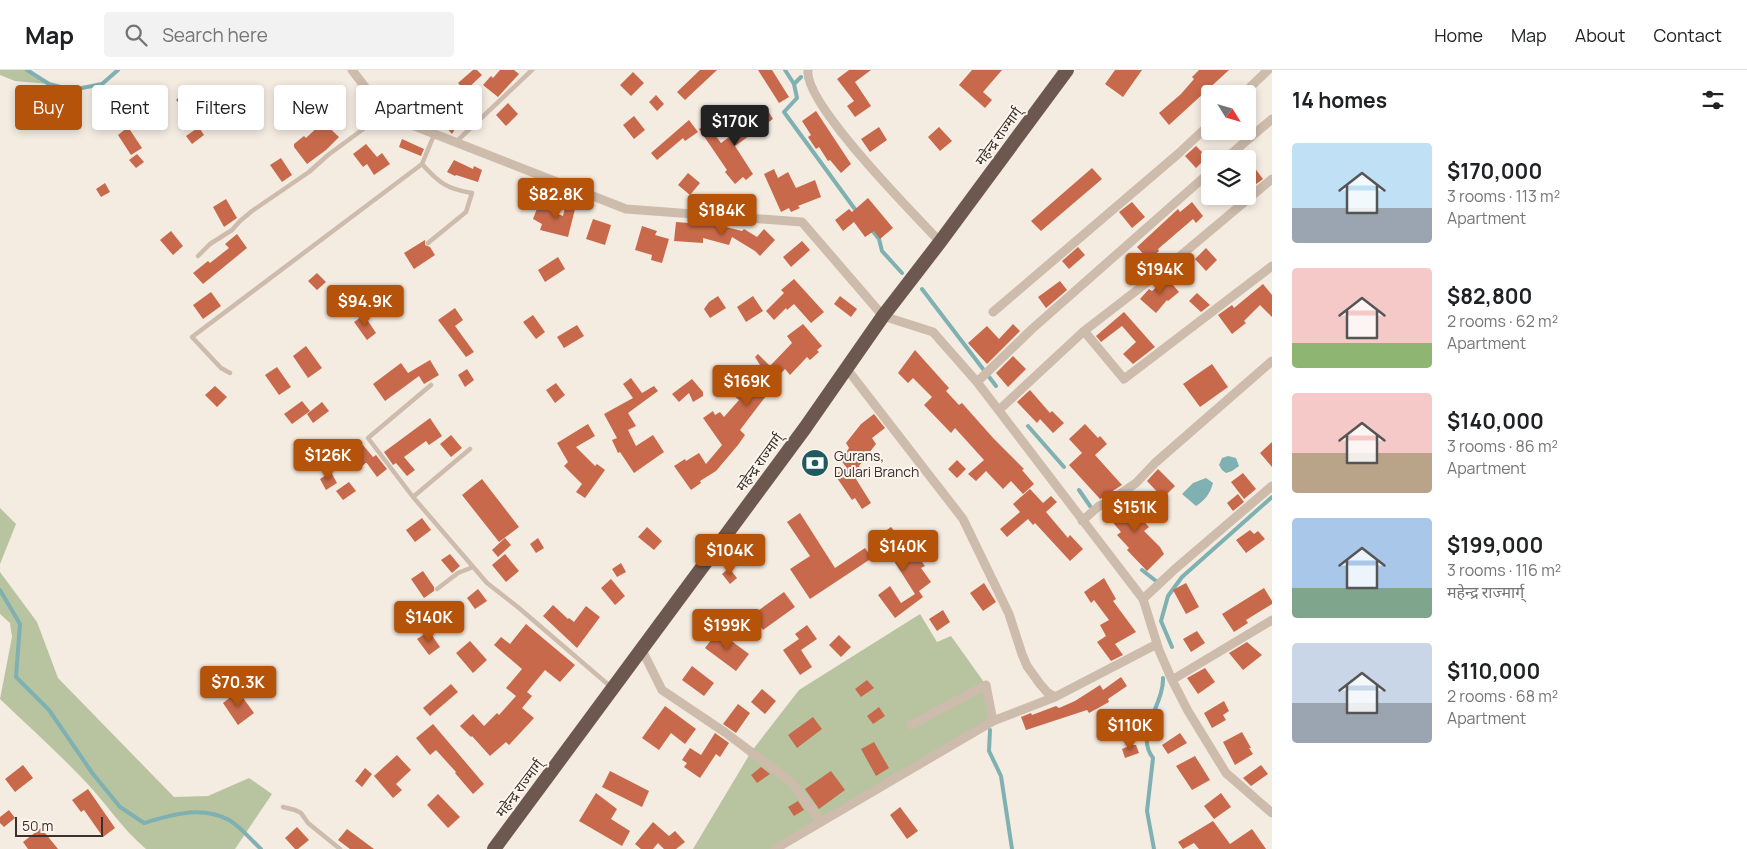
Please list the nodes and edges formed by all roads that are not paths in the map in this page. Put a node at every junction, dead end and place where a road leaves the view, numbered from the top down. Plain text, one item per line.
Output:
1 (352, 70) edge
2 (532, 70) edge
3 (808, 70) edge
4 (1067, 70) edge
5 (1268, 70) edge
6 (364, 85) edge
7 (1252, 85) edge
8 (1272, 119) edge
9 (362, 130) edge
10 (423, 130) edge
11 (1201, 132) edge
12 (434, 135) junction
13 (455, 143) junction
14 (1236, 150) edge
15 (422, 164) junction
16 (1272, 179) edge
17 (1201, 180) edge
18 (940, 242) junction
19 (428, 243) dead end
20 (198, 256) dead end
21 (1268, 269) edge
22 (1272, 280) edge
23 (993, 312) dead end
24 (883, 316) junction
25 (1084, 331) junction
26 (1272, 361) edge
27 (847, 369) junction
28 (230, 373) dead end
29 (977, 382) junction
30 (431, 385) dead end
31 (999, 410) junction
32 (470, 449) dead end
33 (1272, 486) edge
34 (413, 497) junction
35 (1082, 521) junction
36 (473, 566) junction
37 (437, 589) dead end
38 (1143, 599) junction
39 (1272, 620) edge
40 (1157, 644) junction
41 (642, 650) junction
42 (1172, 680) junction
43 (613, 689) junction
44 (1055, 697) junction
45 (993, 721) junction
46 (911, 724) dead end
47 (283, 807) dead end
48 (1272, 813) edge
49 (821, 822) junction
50 (340, 849) edge
51 (494, 849) edge
52 (775, 849) edge

1 - 6 street
2 - 13 lane
3 - 18 street
4 - 18 highway, महेन्द्र राज्मार्ग्
5 - 7 street
8 - 14 street
9 - 20 lane
10 - 12 street
11 - 23 street
12 - 13 street
12 - 15 lane
13 - 24 street
15 - 19 lane
15 - 28 lane
16 - 25 street
17 - 29 street
18 - 24 highway, महेन्द्र राज्मार्ग्
21 - 22 street
21 - 25 street
24 - 27 highway, महेन्द्र राज्मार्ग्
24 - 29 street
25 - 31 street
26 - 35 street
27 - 41 highway, महेन्द्र राज्मार्ग्
27 - 44 street
29 - 31 street
30 - 34 lane
31 - 35 street
32 - 34 lane
33 - 38 street
34 - 36 lane
35 - 38 street
36 - 37 lane
36 - 43 lane
38 - 40 street
39 - 42 street
40 - 42 street
40 - 44 street
41 - 43 highway, महेन्द्र राज्मार्ग्
41 - 49 street
42 - 48 street
43 - 51 highway, महेन्द्र राज्मार्ग्
44 - 45 street
45 - 46 street
45 - 49 street
47 - 50 lane
49 - 52 street

